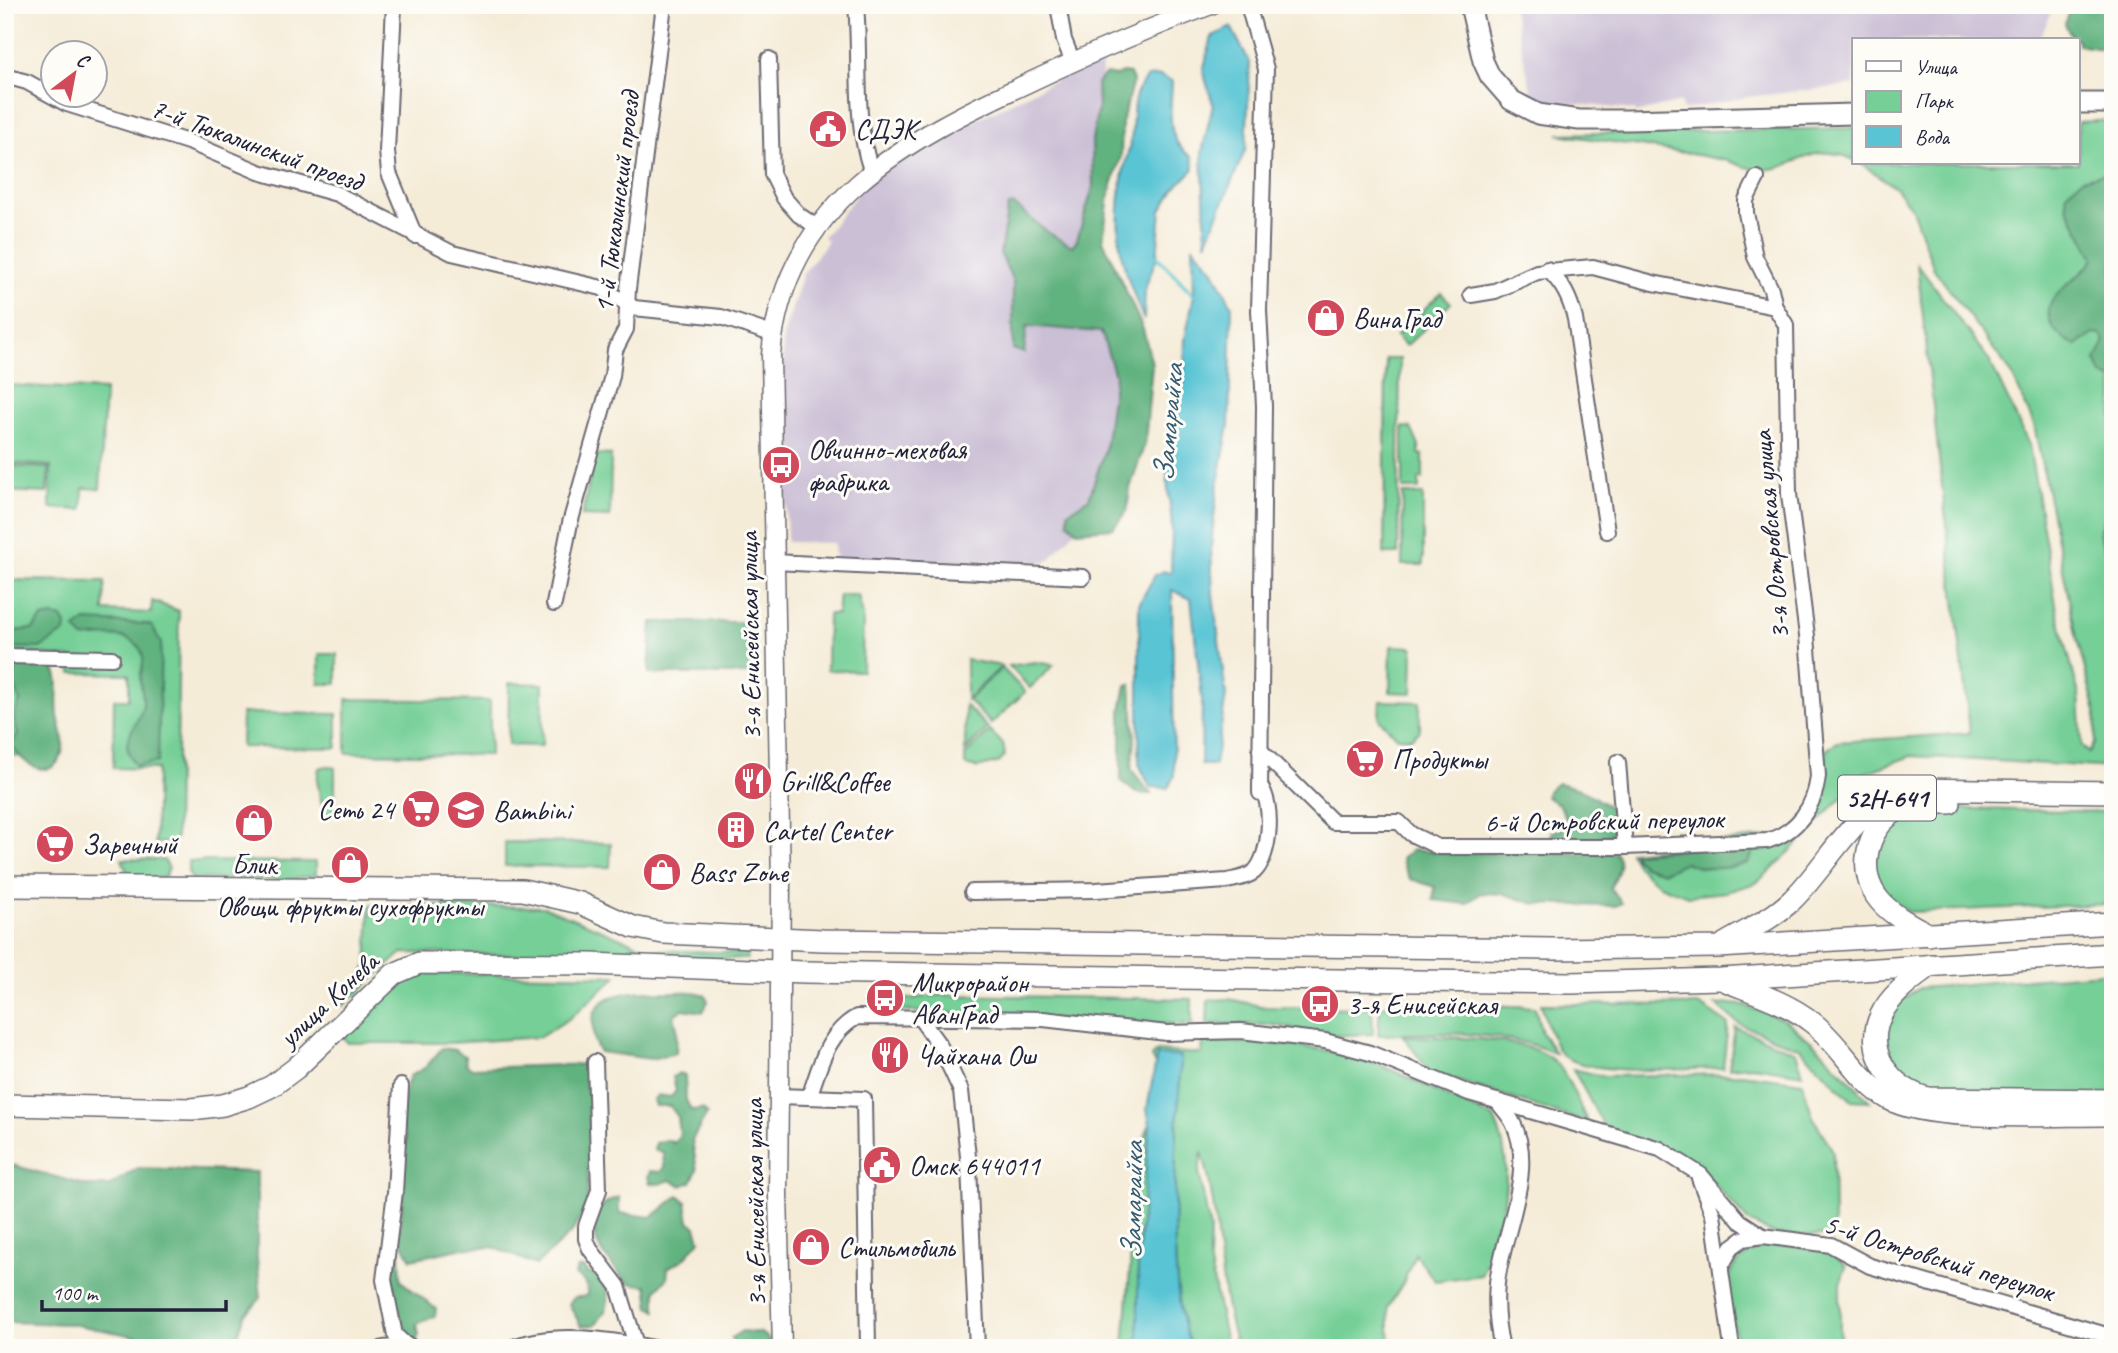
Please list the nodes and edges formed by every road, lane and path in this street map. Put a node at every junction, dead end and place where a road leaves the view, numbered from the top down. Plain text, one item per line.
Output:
1 (394, 5) edge
2 (664, 5) edge
3 (856, 5) edge
4 (1058, 5) edge
5 (1211, 5) edge
6 (1248, 5) edge
7 (1470, 5) edge
8 (769, 59) dead end
9 (1073, 62) junction
10 (5, 76) edge
11 (2080, 103) edge
12 (2113, 103) edge
13 (1852, 114) edge
14 (871, 170) junction
15 (1757, 178) dead end
16 (817, 227) junction
17 (415, 236) junction
18 (1547, 270) junction
19 (1471, 295) dead end
20 (628, 304) junction
21 (1775, 307) junction
22 (772, 334) junction
23 (1607, 531) dead end
24 (774, 562) junction
25 (1083, 578) dead end
26 (554, 604) dead end
27 (5, 656) edge
28 (112, 658) dead end
29 (1261, 750) junction
30 (1618, 762) dead end
31 (2113, 792) edge
32 (2113, 805) edge
33 (1807, 812) joint
34 (1625, 847) junction
35 (5, 886) edge
36 (972, 892) dead end
37 (2113, 923) edge
38 (1929, 935) junction
39 (781, 939) junction
40 (1719, 947) junction
41 (2113, 954) edge
42 (1931, 965) junction
43 (780, 970) junction
44 (1721, 979) junction
45 (919, 1017) junction
46 (595, 1062) dead end
47 (401, 1086) dead end
48 (779, 1096) junction
49 (809, 1097) junction
50 (2113, 1100) edge
51 (1497, 1101) junction
52 (5, 1105) edge
53 (2113, 1115) edge
54 (1689, 1166) junction
55 (1763, 1236) junction
56 (1721, 1266) junction
57 (2113, 1337) edge
58 (590, 1344) edge
59 (636, 1345) junction
60 (411, 1346) edge
61 (383, 1348) edge
62 (511, 1348) edge
63 (654, 1348) edge
64 (782, 1348) edge
65 (868, 1348) edge
66 (977, 1348) edge
67 (1502, 1348) edge
68 (1732, 1348) edge

1 - 17 street
2 - 20 street, 1-й Тюкалинский проезд
3 - 14 street
4 - 9 street
5 - 9 street, 3-я Енисейская улица
6 - 29 street
7 - 13 main road
8 - 16 street
9 - 14 street, 3-я Енисейская улица
10 - 17 street, 7-й Тюкалинский проезд
11 - 12 main road
14 - 16 street, 3-я Енисейская улица
15 - 21 street, 3-я Островская улица
16 - 22 street, 3-я Енисейская улица
17 - 20 street, 7-й Тюкалинский проезд
18 - 19 street
18 - 21 street
18 - 23 street
20 - 22 street, 7-й Тюкалинский проезд
20 - 26 street, 1-й Тюкалинский проезд
21 - 33 street, 3-я Островская улица
22 - 24 street, 3-я Енисейская улица
24 - 25 street
24 - 39 street, 3-я Енисейская улица
27 - 28 street
29 - 34 street, 6-й Островский переулок
29 - 36 street
30 - 34 street
31 - 40 main road, 52Н-641
32 - 38 main road, 52Н-641
33 - 34 street, 6-й Островский переулок
35 - 39 main road
37 - 38 main road
38 - 40 main road
39 - 40 main road
39 - 43 street, 3-я Енисейская улица
41 - 42 main road, улица Конева
42 - 44 main road, улица Конева
42 - 50 main road
43 - 44 main road, улица Конева
43 - 48 street, 3-я Енисейская улица
43 - 52 main road, улица Конева
44 - 53 main road
45 - 49 street
45 - 51 street
45 - 66 street
46 - 59 street
47 - 60 street
48 - 49 street
48 - 64 street, 3-я Енисейская улица
49 - 65 street
51 - 54 street
51 - 67 street
54 - 55 street
54 - 56 street
55 - 56 street, 5-й Островский переулок
55 - 57 street, 5-й Островский переулок
56 - 68 street
58 - 59 street
58 - 62 street
59 - 63 street
60 - 61 street

